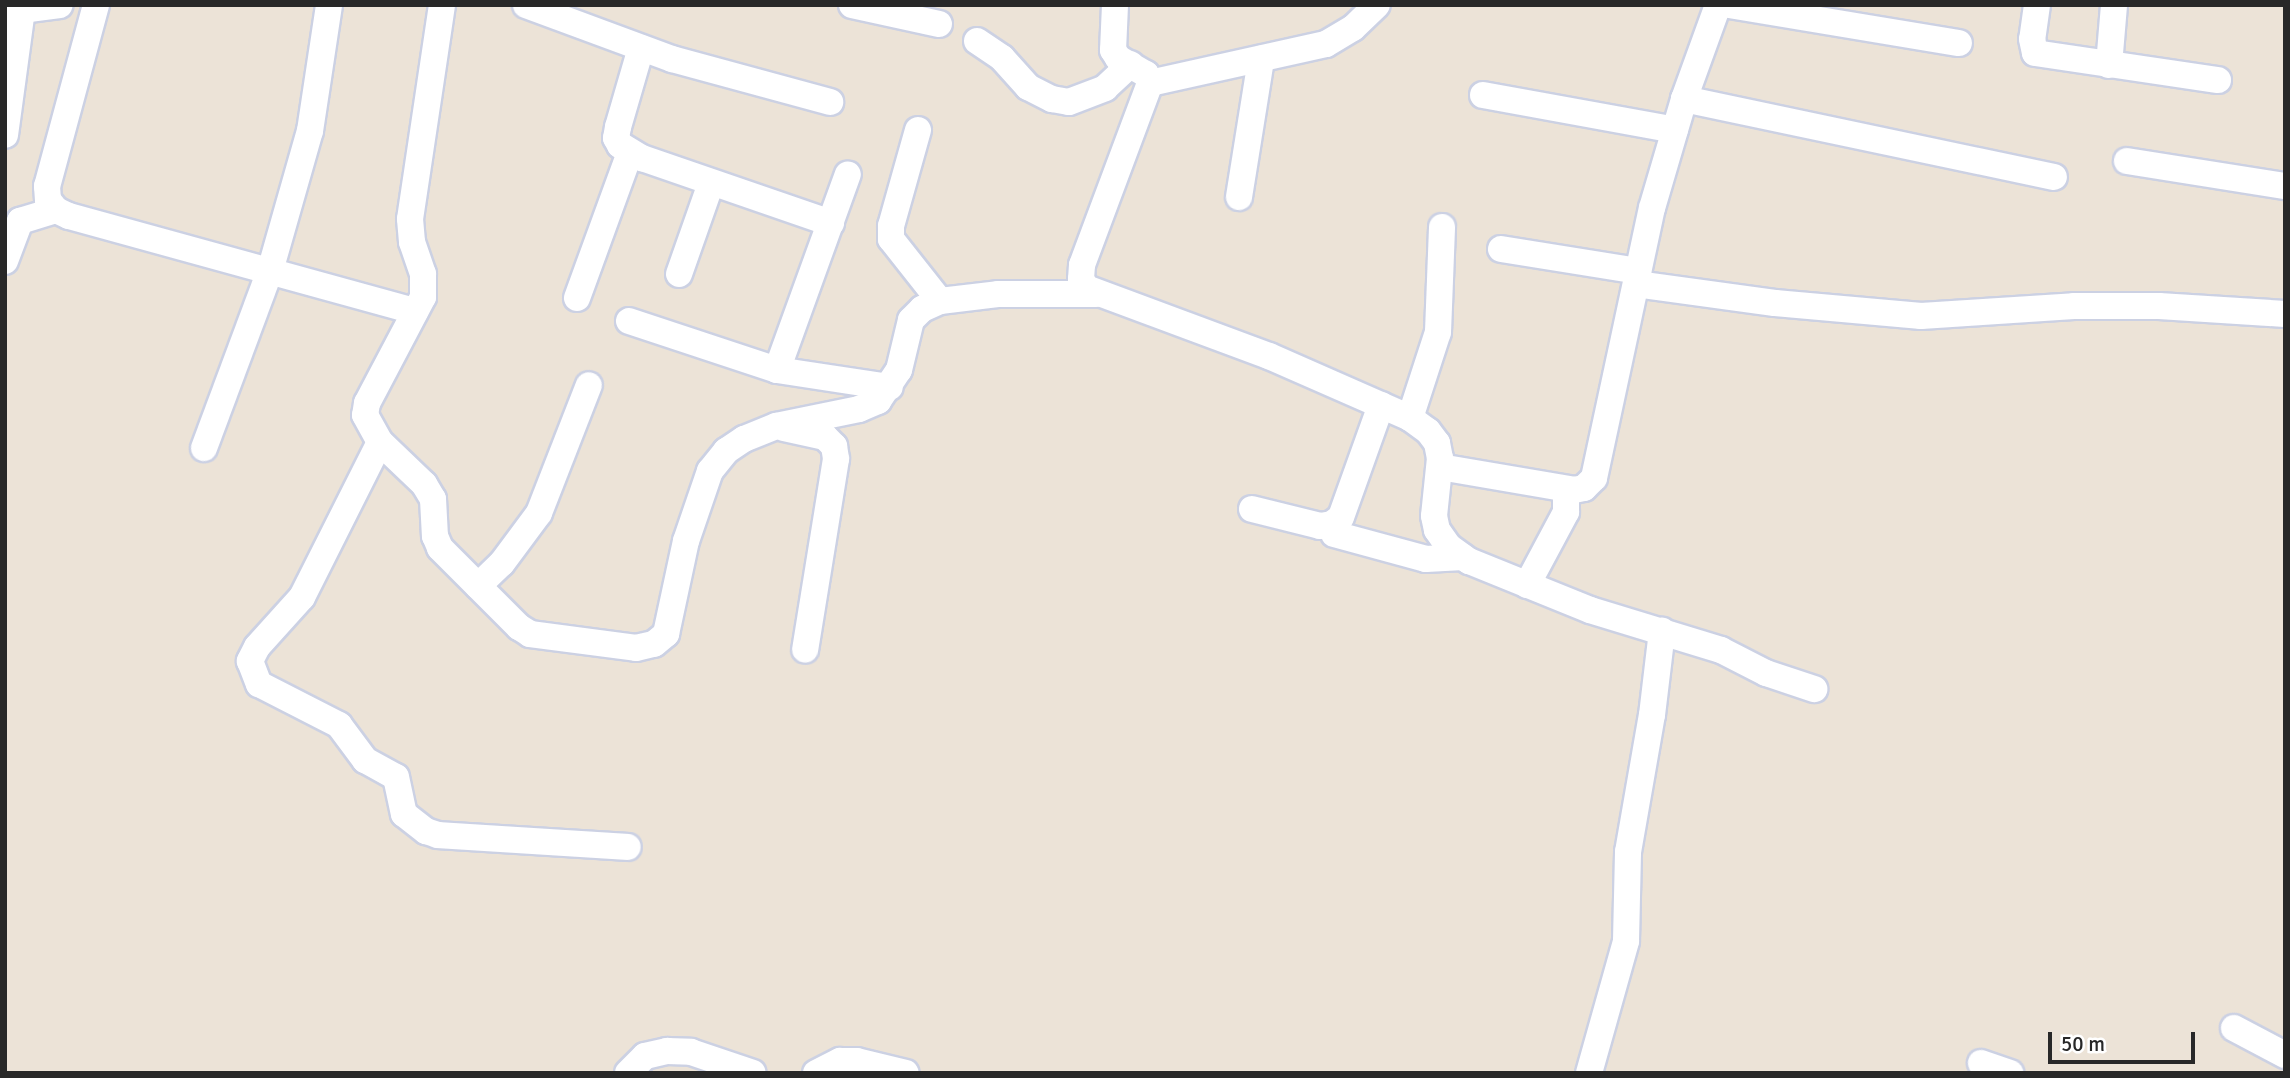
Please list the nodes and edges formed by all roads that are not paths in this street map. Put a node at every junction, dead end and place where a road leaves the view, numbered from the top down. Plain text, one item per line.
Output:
1 (60, 5) edge
2 (96, 5) edge
3 (329, 5) edge
4 (442, 5) edge
5 (526, 5) edge
6 (852, 5) edge
7 (1115, 5) edge
8 (1377, 5) edge
9 (1718, 5) edge
10 (1729, 5) edge
11 (2037, 5) edge
12 (2115, 5) edge
13 (14, 11) edge
14 (939, 24) dead end
15 (977, 41) dead end
16 (1959, 43) dead end
17 (641, 48) junction
18 (1261, 59) junction
19 (1131, 64) junction
20 (2109, 65) junction
21 (2218, 80) dead end
22 (1150, 83) junction
23 (1483, 95) dead end
24 (1684, 99) junction
25 (830, 102) dead end
26 (918, 130) dead end
27 (1675, 130) junction
28 (5, 135) edge
29 (631, 152) junction
30 (2127, 161) dead end
31 (848, 174) dead end
32 (2054, 177) dead end
33 (711, 183) junction
34 (2285, 186) edge
35 (1239, 197) dead end
36 (56, 210) junction
37 (831, 222) junction
38 (1442, 227) dead end
39 (1501, 249) dead end
40 (5, 261) edge
41 (270, 271) junction
42 (679, 274) dead end
43 (1637, 277) junction
44 (1096, 294) junction
45 (576, 298) dead end
46 (940, 301) junction
47 (415, 311) junction
48 (2285, 314) edge
49 (629, 321) dead end
50 (777, 370) junction
51 (589, 385) dead end
52 (890, 387) junction
53 (1381, 405) junction
54 (1410, 418) junction
55 (776, 426) junction
56 (380, 442) junction
57 (204, 448) dead end
58 (1440, 467) junction
59 (1574, 490) junction
60 (1252, 509) dead end
61 (1334, 534) dead end
62 (1463, 556) junction
63 (1527, 585) junction
64 (478, 586) junction
65 (1662, 631) junction
66 (805, 650) dead end
67 (1814, 689) dead end
68 (628, 847) dead end
69 (2234, 1028) dead end
70 (2285, 1055) edge
71 (1981, 1063) dead end
72 (628, 1073) edge
73 (753, 1073) edge
74 (816, 1073) edge
75 (906, 1073) edge
76 (1589, 1073) edge
77 (2010, 1073) edge

1 - 13 street
2 - 36 street
3 - 41 street
4 - 47 street
5 - 17 street
6 - 14 street
7 - 19 street
8 - 18 street
9 - 24 street
10 - 16 street
11 - 20 street
12 - 20 street
13 - 28 street
15 - 19 street
17 - 25 street
17 - 29 street
18 - 22 street
18 - 35 street
19 - 22 street
20 - 21 street
22 - 44 street
23 - 27 street
24 - 27 street
24 - 32 street
26 - 46 street
27 - 43 street
29 - 33 street
29 - 45 street
30 - 34 street
31 - 37 street
33 - 37 street
33 - 42 street
36 - 40 street
36 - 41 street
37 - 50 street
38 - 54 street
39 - 43 street
41 - 47 street
41 - 57 street
43 - 48 street
43 - 59 street
44 - 46 street
44 - 53 street
46 - 52 street
47 - 56 street
49 - 50 street
50 - 52 street
51 - 64 street
52 - 55 street
53 - 54 street
53 - 60 street
54 - 58 street
55 - 64 street
55 - 66 street
56 - 64 street
56 - 68 street
58 - 59 street
58 - 62 street
59 - 63 street
61 - 62 street
62 - 63 street
63 - 65 street
65 - 67 street
65 - 76 street
69 - 70 street
71 - 77 street
72 - 73 street
74 - 75 street

